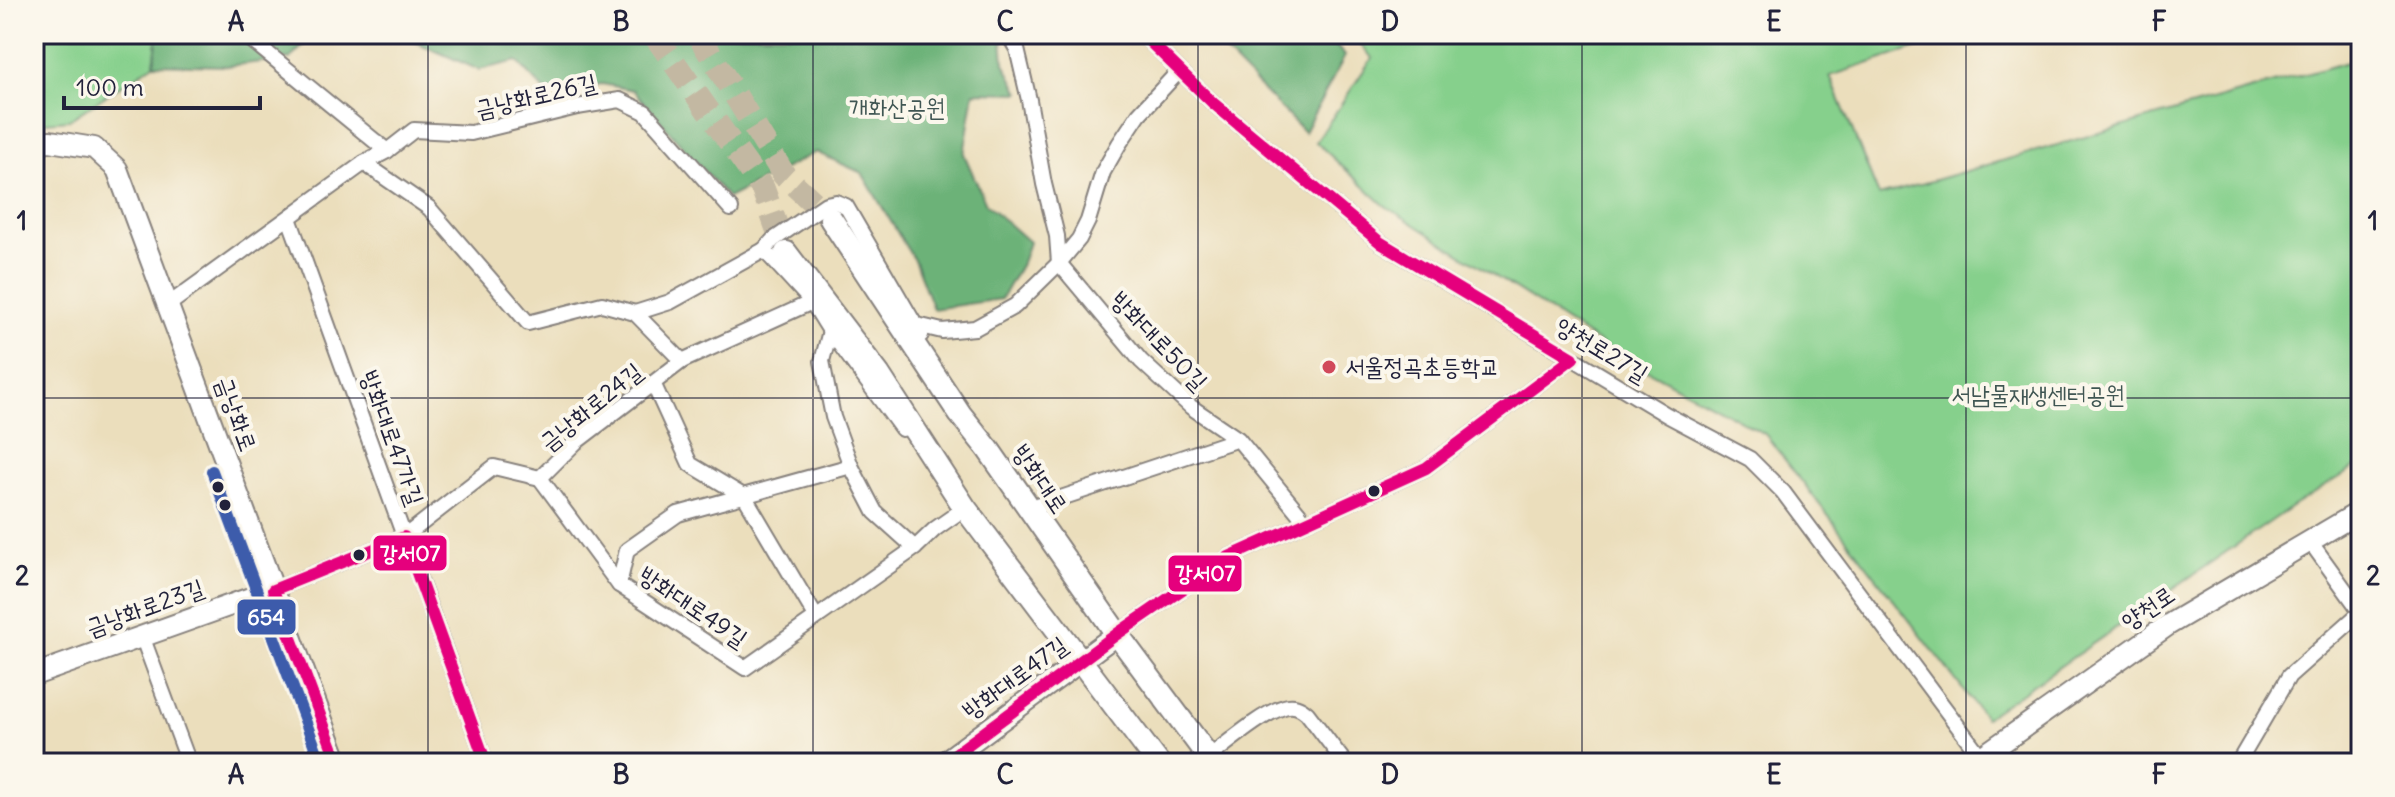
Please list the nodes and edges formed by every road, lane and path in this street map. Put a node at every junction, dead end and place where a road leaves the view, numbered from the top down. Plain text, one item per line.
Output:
1 (244, 34) edge
2 (1008, 34) edge
3 (1142, 34) edge
4 (1179, 71) junction
5 (34, 142) edge
6 (387, 151) junction
7 (364, 163) junction
8 (731, 209) dead end
9 (289, 218) junction
10 (831, 219) tunnel mouth
11 (775, 251) junction
12 (1059, 263) junction
13 (812, 302) junction
14 (168, 305) junction
15 (635, 313) junction
16 (913, 324) junction
17 (830, 331) junction
18 (1573, 358) junction
19 (682, 361) junction
20 (653, 383) junction
21 (1238, 439) junction
22 (988, 449) junction
23 (851, 466) junction
24 (540, 478) junction
25 (949, 485) junction
26 (745, 497) junction
27 (965, 508) junction
28 (1028, 509) junction
29 (2361, 511) edge
30 (1305, 521) junction
31 (404, 537) junction
32 (2309, 540) junction
33 (915, 548) junction
34 (619, 585) junction
35 (273, 590) junction
36 (2361, 612) edge
37 (816, 617) junction
38 (1117, 634) junction
39 (142, 636) junction
40 (1081, 662) junction
41 (34, 675) edge
42 (1211, 760) edge
43 (1977, 760) edge
44 (189, 763) edge
45 (338, 763) edge
46 (486, 763) edge
47 (943, 763) edge
48 (1158, 763) edge
49 (1345, 763) edge
50 (2238, 763) edge

1 - 6 street
2 - 12 street
3 - 4 street, 양천로27길
4 - 12 street
4 - 18 street, 양천로27길
5 - 14 street, 금낭화로
6 - 7 street, 금낭화로26길
6 - 8 street, 금낭화로26길
7 - 9 street, 금낭화로26길
7 - 15 street
9 - 14 street, 금낭화로26길
9 - 31 street, 방화대로47가길
10 - 22 main road, 방화대로
11 - 13 street
11 - 15 street
11 - 16 street
11 - 25 main road
12 - 16 street
12 - 21 street, 방화대로50길
13 - 17 street
13 - 19 street
14 - 35 street, 금낭화로
15 - 19 street
16 - 22 street
17 - 23 street
17 - 25 street
18 - 30 street
18 - 43 street, 양천로27길
19 - 20 street, 금낭화로24길
20 - 24 street, 금낭화로24길
20 - 26 street
21 - 28 street
21 - 30 street, 방화대로50길
22 - 28 main road, 방화대로
23 - 26 street
23 - 33 street
24 - 31 street, 금낭화로24길
24 - 34 street, 방화대로49길
25 - 27 main road
26 - 34 street
26 - 37 street
27 - 33 street, 방화대로49길
27 - 40 main road
28 - 38 main road, 방화대로
29 - 32 street, 양천로
30 - 38 street
31 - 35 street, 금낭화로24길
31 - 46 street, 방화대로47가길
32 - 36 street
32 - 43 street, 양천로
33 - 37 street, 방화대로49길
34 - 37 street, 방화대로49길
35 - 39 street, 금낭화로23길
35 - 45 street, 금낭화로
36 - 50 street
38 - 40 street, 방화대로47길
38 - 42 main road, 방화대로
39 - 41 street, 금낭화로23길
39 - 44 street
40 - 47 street, 방화대로47길
40 - 48 main road
42 - 49 street

